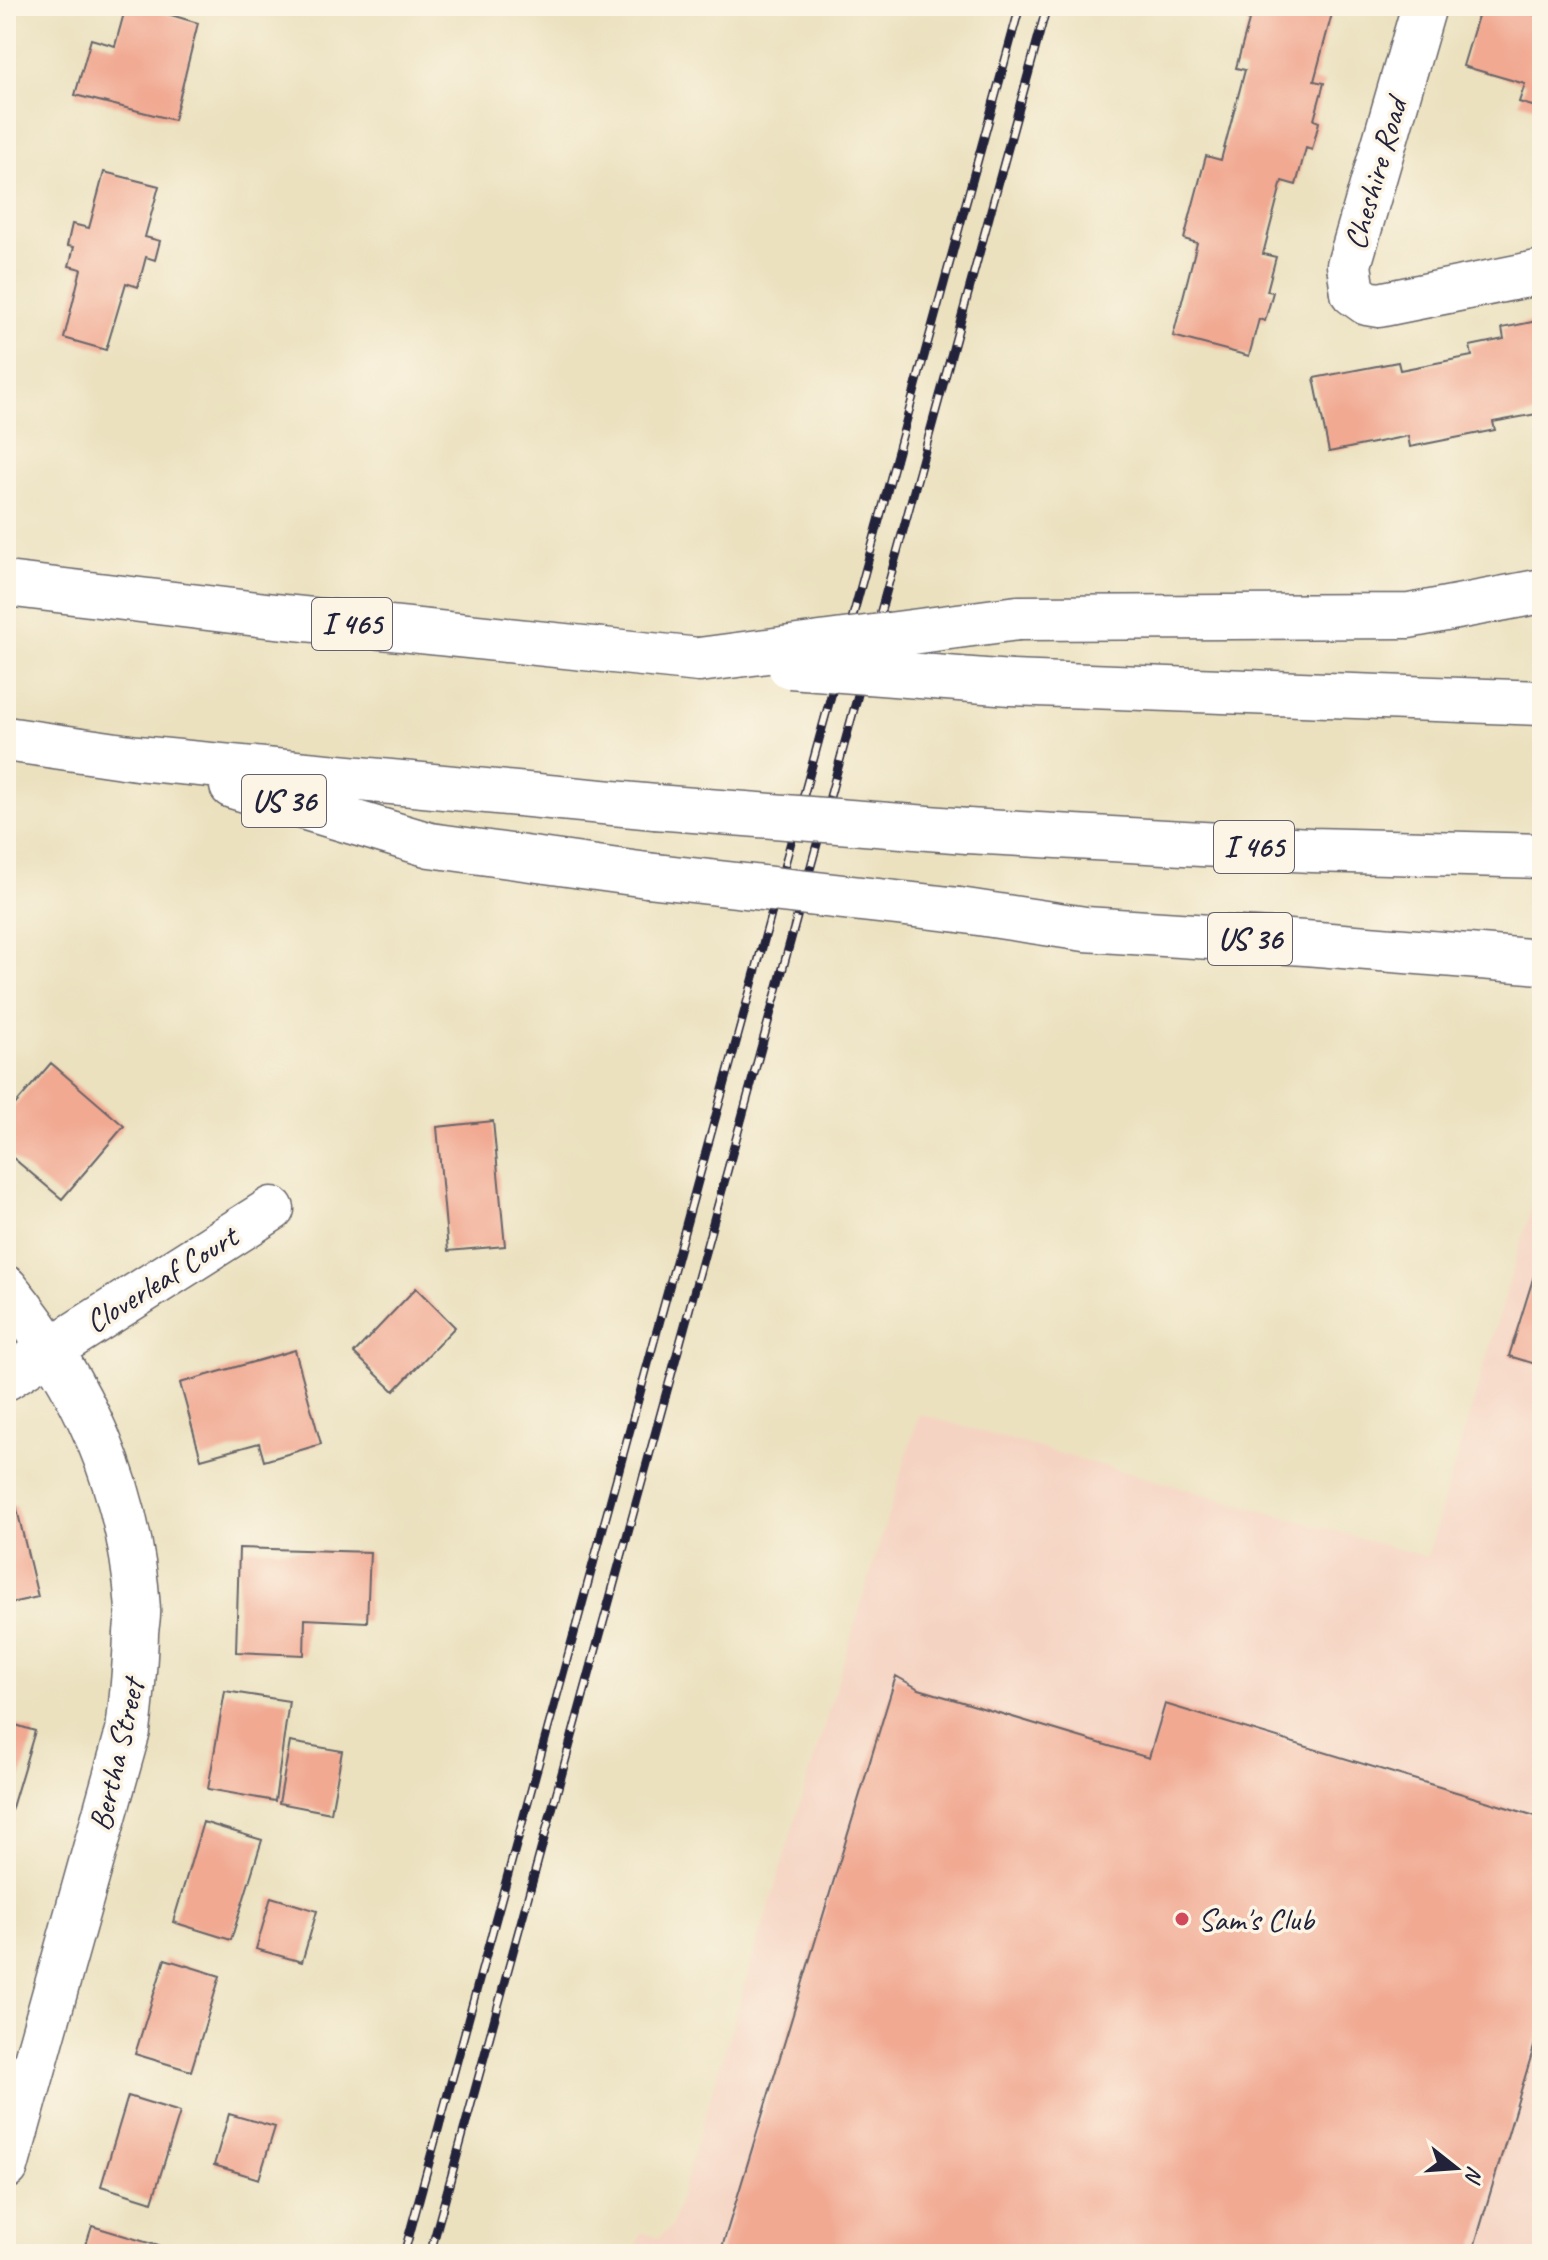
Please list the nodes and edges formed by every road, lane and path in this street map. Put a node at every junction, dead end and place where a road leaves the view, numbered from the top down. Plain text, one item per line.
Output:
1 (1424, 6) edge
2 (1542, 272) edge
3 (6, 584) edge
4 (1542, 591) edge
5 (699, 660) junction
6 (1542, 703) edge
7 (6, 739) edge
8 (137, 758) junction
9 (1542, 856) edge
10 (1542, 962) edge
11 (272, 1209) dead end
12 (6, 1288) edge
13 (49, 1349) junction
14 (6, 1378) edge
15 (6, 2167) edge

1 - 2 main road, Cheshire Road
3 - 5 main road, I 465
4 - 5 main road, bridge
5 - 6 main road, I 465, bridge
7 - 8 main road, I 465
8 - 9 main road, I 465, bridge
8 - 10 main road, US 36, bridge
11 - 13 main road, Cloverleaf Court
12 - 13 main road, Bertha Street
13 - 14 main road, Cloverleaf Court
13 - 15 main road, Bertha Street

